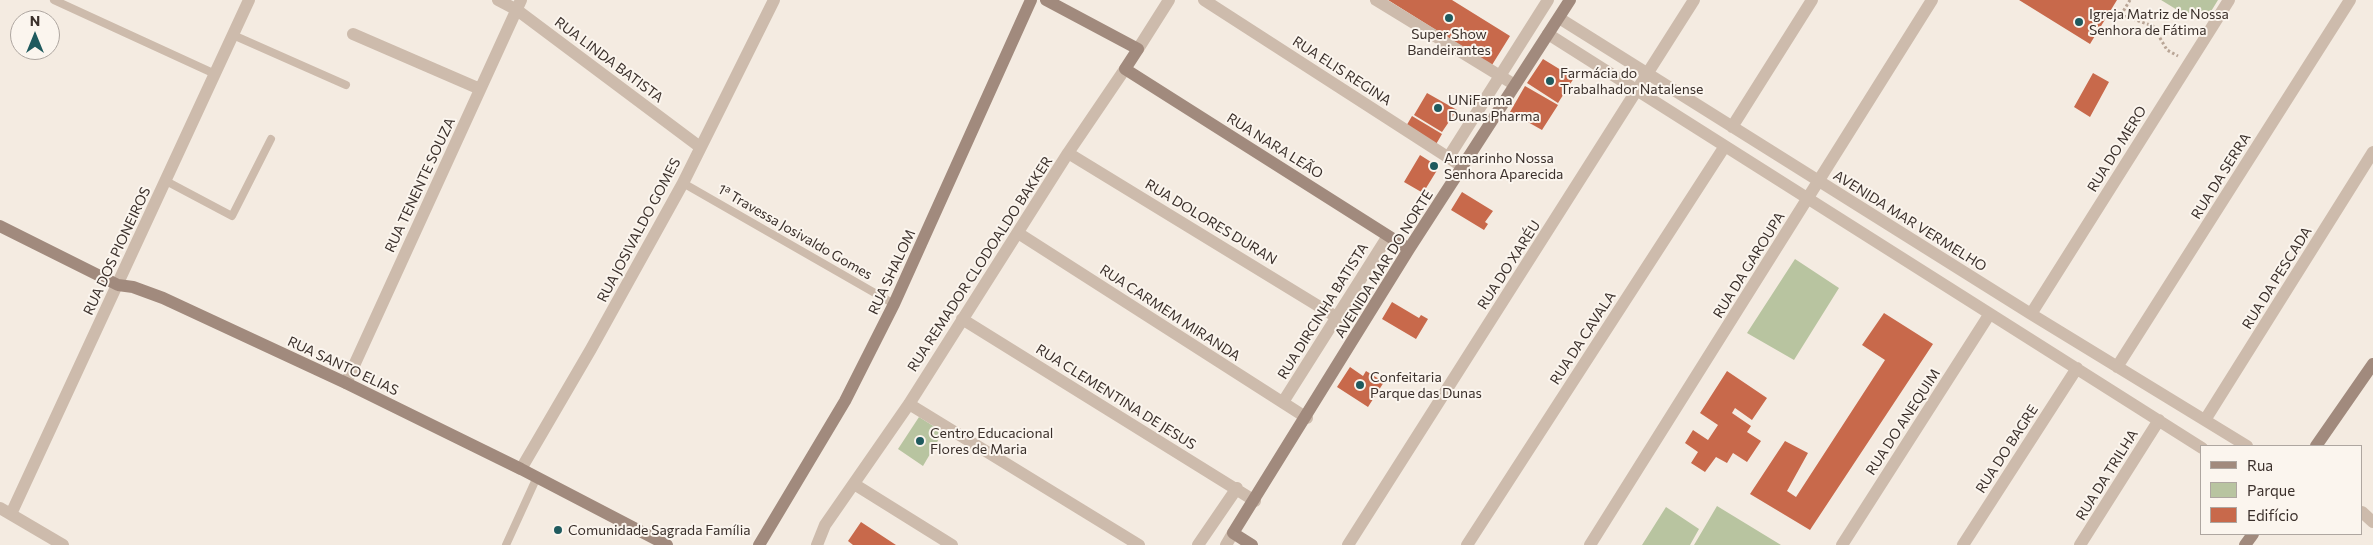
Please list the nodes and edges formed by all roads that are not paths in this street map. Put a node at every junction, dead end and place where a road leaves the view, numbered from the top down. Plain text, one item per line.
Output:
1 (54, 0) edge
2 (250, 0) edge
3 (498, 0) edge
4 (774, 0) edge
5 (1031, 0) edge
6 (1046, 0) edge
7 (1169, 0) edge
8 (1204, 0) edge
9 (1376, 0) edge
10 (1548, 0) edge
11 (1694, 0) edge
12 (1812, 0) edge
13 (1932, 0) edge
14 (2229, 0) edge
15 (2350, 0) edge
16 (1568, 1) edge
17 (519, 5) edge
18 (1559, 18) junction
19 (353, 34) dead end
20 (1548, 34) junction
21 (233, 35) junction
22 (1138, 49) junction
23 (1125, 69) junction
24 (215, 74) junction
25 (1647, 75) junction
26 (1501, 76) junction
27 (346, 85) dead end
28 (1515, 85) junction
29 (480, 89) junction
30 (1639, 90) junction
31 (1732, 127) junction
32 (271, 139) dead end
33 (1725, 146) junction
34 (700, 148) junction
35 (1068, 152) junction
36 (2373, 152) edge
37 (1448, 158) junction
38 (1463, 167) junction
39 (166, 181) junction
40 (1819, 182) junction
41 (683, 183) junction
42 (1809, 199) junction
43 (0, 226) edge
44 (1018, 233) junction
45 (1388, 236) junction
46 (1409, 249) junction
47 (118, 285) junction
48 (894, 304) junction
49 (2031, 314) junction
50 (1989, 315) junction
51 (1338, 318) junction
52 (962, 320) junction
53 (2373, 364) edge
54 (2117, 367) junction
55 (2077, 368) junction
56 (346, 383) junction
57 (1283, 402) junction
58 (908, 404) junction
59 (1307, 418) junction
60 (2159, 420) junction
61 (2206, 420) junction
62 (2245, 445) edge
63 (2317, 445) edge
64 (2200, 447) edge
65 (521, 468) junction
66 (537, 477) junction
67 (854, 484) junction
68 (1237, 488) junction
69 (1255, 501) junction
70 (6, 511) edge
71 (2363, 513) edge
72 (2373, 522) edge
73 (1234, 533) junction
74 (661, 544) edge
75 (63, 545) edge
76 (506, 545) edge
77 (759, 545) edge
78 (817, 545) edge
79 (952, 545) edge
80 (1139, 545) edge
81 (1198, 545) edge
82 (1226, 545) edge
83 (1252, 545) edge
84 (1348, 545) edge
85 (1467, 545) edge
86 (1590, 545) edge
87 (1842, 545) edge
88 (1963, 545) edge
89 (2080, 545) edge

1 - 24 lane
2 - 21 street, RUA DOS PIONEIROS
3 - 17 street, RUA LINDA BATISTA
4 - 34 street, RUA JOSIVALDO GOMES
5 - 48 street, RUA SHALOM
6 - 22 street
7 - 22 street, RUA REMADOR CLODOALDO BAKKER
8 - 37 street, RUA ELIS REGINA
9 - 26 street
10 - 26 street
11 - 25 street, RUA DO XARÉU
12 - 31 street
13 - 40 street, RUA DA GAROUPA
14 - 49 street, RUA DO MERO
15 - 54 street, RUA DA SERRA
16 - 18 street, AVENIDA MAR DO NORTE
17 - 29 street, RUA TENENTE SOUZA
17 - 34 street, RUA LINDA BATISTA
18 - 20 street, AVENIDA MAR DO NORTE
18 - 25 street, AVENIDA MAR VERMELHO
19 - 29 street
20 - 28 street, AVENIDA MAR DO NORTE
20 - 30 street
21 - 24 street, RUA DOS PIONEIROS
21 - 27 lane
22 - 23 street, RUA REMADOR CLODOALDO BAKKER
23 - 35 street, RUA REMADOR CLODOALDO BAKKER
23 - 45 street, RUA NARA LEÃO
24 - 39 street, RUA DOS PIONEIROS
25 - 30 street, RUA DO XARÉU
25 - 31 street, AVENIDA MAR VERMELHO
26 - 28 street
26 - 37 street
28 - 38 street, AVENIDA MAR DO NORTE
29 - 56 street, RUA TENENTE SOUZA
30 - 33 street
30 - 84 street, RUA DO XARÉU
31 - 40 street, AVENIDA MAR VERMELHO
32 - 39 lane
33 - 42 street
33 - 85 street, RUA DA CAVALA
34 - 41 street, RUA JOSIVALDO GOMES
35 - 44 street, RUA REMADOR CLODOALDO BAKKER
35 - 51 street, RUA DOLORES DURAN
36 - 61 street, RUA DA PESCADA
37 - 38 street, RUA ELIS REGINA
38 - 46 street, AVENIDA MAR DO NORTE
39 - 47 street, RUA DOS PIONEIROS
40 - 42 street, RUA DA GAROUPA
40 - 49 street, AVENIDA MAR VERMELHO
41 - 48 lane, 1ª Travessa Josivaldo Gomes
41 - 65 street, RUA JOSIVALDO GOMES
42 - 50 street
42 - 86 street, RUA DA GAROUPA
43 - 47 street, RUA SANTO ELIAS
44 - 52 street, RUA REMADOR CLODOALDO BAKKER
44 - 57 street, RUA CARMEM MIRANDA
45 - 46 street, RUA NARA LEÃO
45 - 51 street, RUA DIRCINHA BATISTA
46 - 59 street, AVENIDA MAR DO NORTE
47 - 56 street, RUA SANTO ELIAS
47 - 70 street, RUA DOS PIONEIROS
48 - 77 street, RUA SHALOM
49 - 54 street, AVENIDA MAR VERMELHO
50 - 55 street
50 - 87 street, RUA DO ANEQUIM
51 - 57 street, RUA DIRCINHA BATISTA
52 - 58 street, RUA REMADOR CLODOALDO BAKKER
52 - 68 street, RUA CLEMENTINA DE JESUS
53 - 63 street
54 - 61 street, AVENIDA MAR VERMELHO
55 - 60 street
55 - 88 street, RUA DO BAGRE
56 - 65 street, RUA SANTO ELIAS
57 - 59 street, RUA CARMEM MIRANDA
58 - 67 street, RUA REMADOR CLODOALDO BAKKER
58 - 80 street
59 - 69 street, AVENIDA MAR DO NORTE
60 - 64 street
60 - 89 street, RUA DA TRILHA
61 - 62 street, AVENIDA MAR VERMELHO
65 - 66 street, RUA SANTO ELIAS
66 - 74 street, RUA SANTO ELIAS
66 - 76 lane
67 - 78 street, RUA REMADOR CLODOALDO BAKKER
67 - 79 street
68 - 69 street, RUA CLEMENTINA DE JESUS
68 - 81 street
69 - 73 street, AVENIDA MAR DO NORTE
70 - 75 street
71 - 72 street
73 - 82 street, AVENIDA MAR DO NORTE
73 - 83 street

